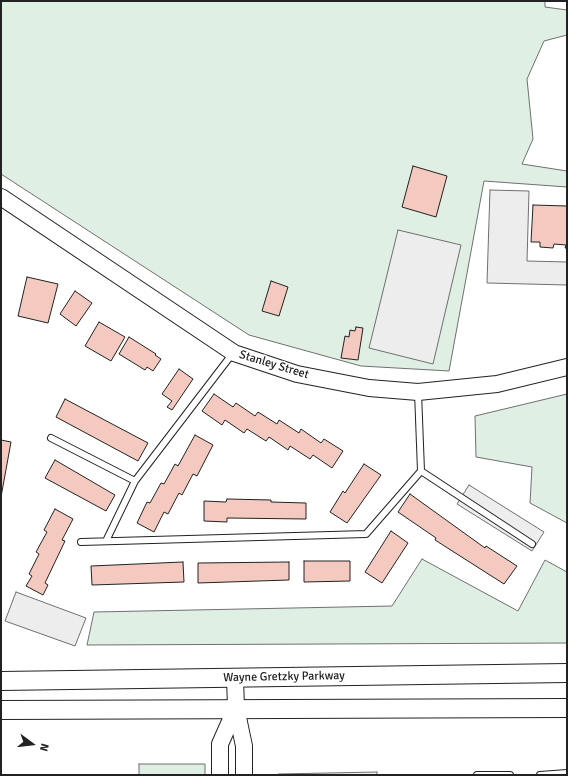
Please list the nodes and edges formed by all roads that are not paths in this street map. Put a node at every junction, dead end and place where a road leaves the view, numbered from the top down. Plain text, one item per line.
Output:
1 (1, 197) edge
2 (234, 352) junction
3 (567, 367) edge
4 (418, 392) junction
5 (51, 438) dead end
6 (421, 471) junction
7 (135, 481) junction
8 (106, 541) junction
9 (81, 542) dead end
10 (532, 544) dead end
11 (567, 674) edge
12 (235, 678) junction
13 (1, 681) edge
14 (236, 708) junction
15 (567, 708) edge
16 (1, 710) edge
17 (567, 773) edge
18 (220, 775) edge
19 (244, 775) edge
20 (477, 775) edge
21 (510, 775) edge
22 (540, 775) edge

1 - 2 street, Stanley Street
2 - 4 street, Stanley Street
2 - 7 lane
3 - 4 street, Stanley Street
4 - 6 lane
5 - 7 lane
6 - 8 lane
6 - 10 lane
7 - 8 lane
8 - 9 lane
11 - 12 main road, Wayne Gretzky Parkway
12 - 13 main road, Wayne Gretzky Parkway
12 - 14 street
14 - 15 main road
14 - 16 main road
14 - 18 street
14 - 19 street
17 - 22 lane
20 - 21 lane

